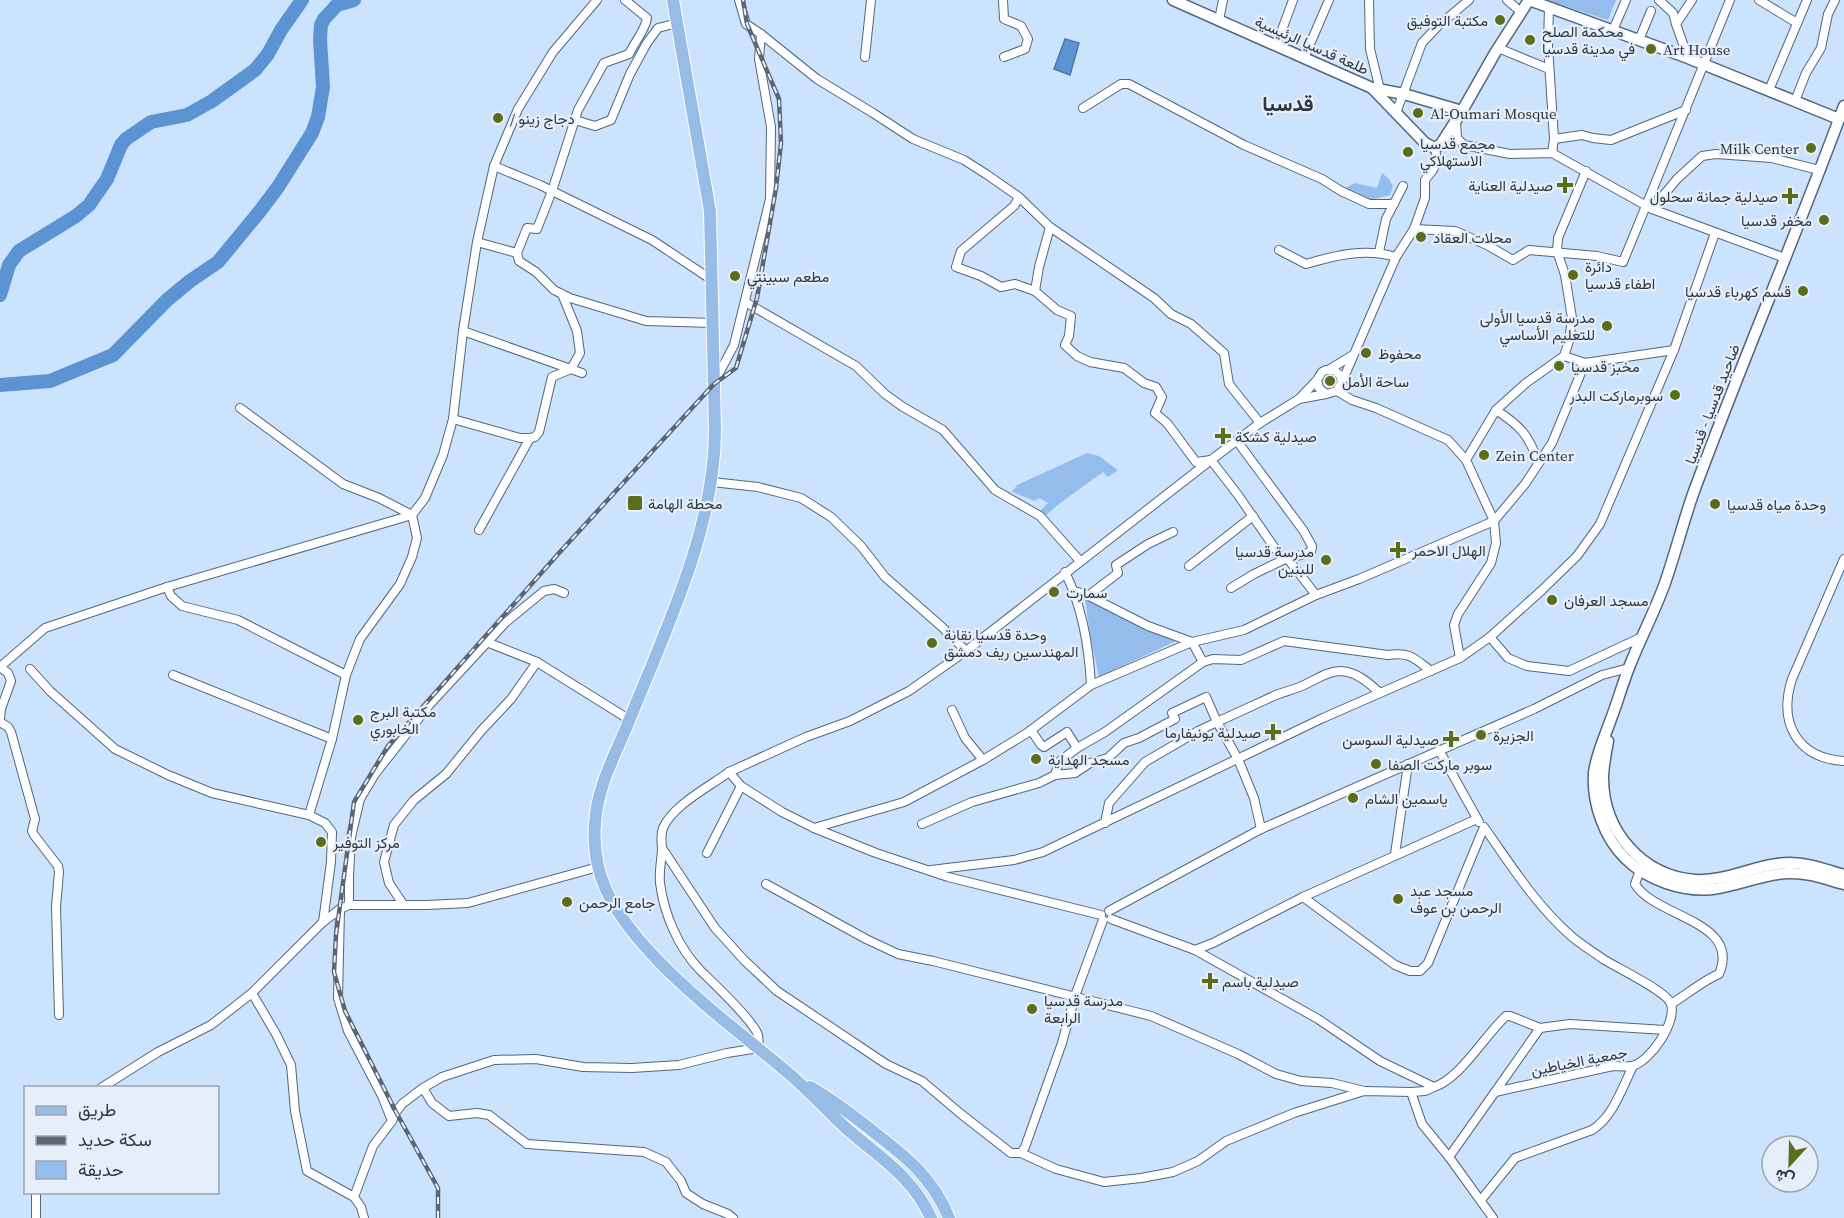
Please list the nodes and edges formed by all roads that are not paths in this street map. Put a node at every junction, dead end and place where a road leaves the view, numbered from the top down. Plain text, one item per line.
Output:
1 (597, 0) edge
2 (625, 0) edge
3 (673, 0) edge
4 (739, 0) edge
5 (871, 0) edge
6 (1003, 0) edge
7 (1173, 0) edge
8 (1223, 0) edge
9 (1293, 0) edge
10 (1329, 0) edge
11 (1369, 0) edge
12 (1469, 0) edge
13 (1507, 0) edge
14 (1529, 0) edge
15 (1626, 0) edge
16 (1659, 0) edge
17 (1692, 0) edge
18 (1730, 0) edge
19 (1759, 0) edge
20 (1807, 0) edge
21 (1835, 0) edge
22 (1772, 4) edge
23 (1549, 7) junction
24 (1651, 11) dead end
25 (1521, 12) junction
26 (1219, 21) junction
27 (677, 22) junction
28 (1797, 23) junction
29 (1676, 24) junction
30 (1613, 30) junction
31 (761, 34) junction
32 (1639, 40) junction
33 (1276, 45) junction
34 (1498, 48) junction
35 (865, 57) dead end
36 (1004, 57) dead end
37 (1304, 58) junction
38 (1688, 58) junction
39 (1704, 64) junction
40 (1549, 69) junction
41 (1376, 89) junction
42 (1768, 90) junction
43 (1404, 94) junction
44 (1795, 101) junction
45 (1844, 106) edge
46 (1083, 108) dead end
47 (1686, 110) junction
48 (1462, 111) junction
49 (1396, 113) junction
50 (575, 120) junction
51 (1841, 120) edge
52 (1456, 121) junction
53 (1554, 139) junction
54 (1435, 148) junction
55 (1552, 153) junction
56 (494, 166) junction
57 (1819, 170) junction
58 (1586, 171) junction
59 (1403, 186) dead end
60 (552, 191) junction
61 (1019, 197) junction
62 (1394, 204) junction
63 (1648, 207) junction
64 (1050, 227) junction
65 (1414, 229) junction
66 (1715, 233) junction
67 (477, 242) junction
68 (1279, 250) dead end
69 (1557, 251) junction
70 (1379, 252) junction
71 (517, 253) junction
72 (1396, 257) junction
73 (1785, 258) junction
74 (712, 280) junction
75 (1035, 291) junction
76 (562, 294) junction
77 (745, 302) junction
78 (713, 323) junction
79 (463, 332) junction
80 (1674, 350) junction
81 (1353, 355) junction
82 (1564, 356) junction
83 (1585, 363) junction
84 (572, 369) junction
85 (1330, 369) junction
86 (582, 373) dead end
87 (1317, 380) junction
88 (1342, 382) junction
89 (714, 384) junction
90 (1338, 391) junction
91 (1326, 394) junction
92 (1299, 399) junction
93 (240, 408) dead end
94 (1496, 410) junction
95 (453, 419) junction
96 (1260, 423) junction
97 (530, 438) junction
98 (1237, 441) junction
99 (1211, 460) junction
100 (1466, 460) junction
101 (1539, 463) junction
102 (712, 482) junction
103 (412, 515) junction
104 (1253, 516) junction
105 (1494, 521) junction
106 (479, 530) dead end
107 (1173, 532) dead end
108 (1844, 559) edge
109 (1286, 560) junction
110 (1080, 561) junction
111 (1189, 566) dead end
112 (1065, 572) junction
113 (167, 587) junction
114 (1231, 588) dead end
115 (1074, 591) junction
116 (564, 592) dead end
117 (1316, 595) junction
118 (1088, 596) junction
119 (1490, 637) junction
120 (1642, 637) junction
121 (1192, 642) junction
122 (489, 643) junction
123 (966, 651) junction
124 (1460, 658) junction
125 (537, 662) junction
126 (1203, 662) junction
127 (0, 667) edge
128 (1629, 668) junction
129 (30, 669) dead end
130 (1431, 671) junction
131 (173, 675) dead end
132 (346, 675) junction
133 (1091, 685) junction
134 (1380, 693) junction
135 (952, 710) dead end
136 (1613, 714) junction
137 (0, 720) edge
138 (630, 720) junction
139 (1217, 722) junction
140 (1031, 730) junction
141 (332, 739) junction
142 (1077, 748) junction
143 (1439, 750) junction
144 (1238, 759) junction
145 (983, 760) junction
146 (1844, 761) edge
147 (1408, 764) junction
148 (729, 772) junction
149 (1055, 775) junction
150 (741, 786) junction
151 (309, 814) junction
152 (1477, 819) junction
153 (1105, 823) junction
154 (922, 824) dead end
155 (1484, 827) junction
156 (814, 828) junction
157 (1261, 829) junction
158 (662, 848) junction
159 (706, 853) dead end
160 (1395, 854) junction
161 (598, 867) junction
162 (929, 870) junction
163 (1640, 870) junction
164 (1844, 875) edge
165 (766, 884) dead end
166 (1844, 884) edge
167 (1303, 897) junction
168 (403, 904) junction
169 (349, 905) junction
170 (340, 909) junction
171 (1106, 916) junction
172 (323, 922) junction
173 (1195, 950) junction
174 (252, 993) junction
175 (1075, 996) junction
176 (1671, 1004) junction
177 (58, 1015) dead end
178 (1540, 1028) junction
179 (1665, 1030) junction
180 (759, 1048) junction
181 (1633, 1066) junction
182 (793, 1077) junction
183 (104, 1086) edge
184 (1434, 1087) junction
185 (423, 1088) junction
186 (1364, 1091) junction
187 (1411, 1092) junction
188 (1495, 1092) junction
189 (392, 1121) junction
190 (1021, 1153) junction
191 (1449, 1157) junction
192 (36, 1194) edge
193 (354, 1197) junction
194 (1481, 1200) junction
195 (36, 1218) edge
196 (364, 1218) edge
197 (733, 1218) edge
198 (931, 1218) edge
199 (949, 1218) edge
200 (1493, 1218) edge

1 - 56 street
2 - 50 street
3 - 27 main road
4 - 31 street
5 - 35 street
6 - 36 street
7 - 26 main road, طلعة قدسيا الرئيسية
8 - 26 street
9 - 33 street
10 - 37 street
11 - 41 street
12 - 43 street
13 - 25 street
14 - 23 main road
14 - 25 main road
15 - 30 street
16 - 29 street
17 - 29 street
18 - 39 street
19 - 22 street
20 - 28 street
21 - 44 street
22 - 28 street
23 - 30 main road
23 - 40 street
24 - 32 street
25 - 34 main road
26 - 33 main road, طلعة قدسيا الرئيسية
27 - 50 street
27 - 74 main road
28 - 42 street
29 - 38 street
30 - 32 main road
31 - 61 street
31 - 77 street
32 - 38 main road
33 - 37 main road, طلعة قدسيا الرئيسية
34 - 40 street
34 - 48 main road
37 - 41 main road, طلعة قدسيا الرئيسية
38 - 39 main road
39 - 42 main road
39 - 47 street
40 - 53 street
41 - 43 main road, طلعة قدسيا الرئيسية
41 - 49 main road, طلعة قدسيا الرئيسية
42 - 44 main road
43 - 48 main road, طلعة قدسيا الرئيسية
43 - 49 street
44 - 51 main road
45 - 51 main road, ضاحيد قدسيا - قدسيا
46 - 62 street
47 - 53 street
47 - 63 street
48 - 52 main road
49 - 54 main road, طلعة قدسيا الرئيسية
50 - 60 street
51 - 57 main road, ضاحيد قدسيا - قدسيا
52 - 54 main road
52 - 55 street
53 - 55 street
54 - 65 street
55 - 58 street
56 - 60 street
56 - 67 street
57 - 63 street
57 - 73 main road, ضاحيد قدسيا - قدسيا
58 - 63 street
58 - 69 street
59 - 62 street
60 - 71 street
60 - 74 street
61 - 64 street
61 - 75 street
62 - 70 street
63 - 66 street
63 - 69 street
64 - 75 street
64 - 96 street
65 - 69 street
65 - 72 street
66 - 73 street
66 - 80 street
67 - 71 street
67 - 79 street
68 - 70 street
69 - 82 street
70 - 72 street
71 - 76 street
72 - 81 street
73 - 120 main road, ضاحيد قدسيا - قدسيا
74 - 78 main road
75 - 99 street
76 - 78 street
76 - 84 street
77 - 89 street
77 - 110 street
78 - 89 main road
79 - 84 street
79 - 95 street
80 - 83 street
80 - 119 street
81 - 85 street
81 - 88 street
82 - 83 street
82 - 94 street
83 - 101 street
84 - 86 street
84 - 97 street
85 - 87 street
85 - 88 street
87 - 91 street
87 - 92 street
88 - 90 street
89 - 102 main road
90 - 91 street
90 - 100 street
91 - 92 street
92 - 96 street
93 - 103 street
94 - 100 street
94 - 101 street
95 - 97 street
95 - 103 street
96 - 98 street
97 - 106 street
98 - 99 street
98 - 109 street
99 - 104 street
99 - 110 street
100 - 105 street
101 - 105 street
102 - 123 street
102 - 138 main road
103 - 113 street
103 - 132 street
104 - 109 street
104 - 111 street
105 - 117 street
105 - 124 street
107 - 118 street
108 - 146 street
109 - 114 street
109 - 117 street
110 - 112 street
112 - 115 street
112 - 123 street
113 - 127 street
113 - 132 street
115 - 118 street
115 - 133 street
116 - 122 street
117 - 121 street
118 - 121 street
119 - 120 street
119 - 124 street
120 - 128 main road, ضاحيد قدسيا - قدسيا
121 - 126 street
121 - 133 street
122 - 125 street
122 - 169 street
123 - 148 street
124 - 130 street
125 - 138 street
125 - 168 street
126 - 130 street
126 - 142 street
127 - 137 street
128 - 136 main road, ضاحيد قدسيا - قدسيا
128 - 143 street
129 - 151 street
130 - 134 street
131 - 141 street
132 - 141 street
133 - 140 street
134 - 139 street
134 - 144 street
135 - 145 street
136 - 163 main road
136 - 164 main road
137 - 177 street
138 - 161 main road
139 - 144 street
139 - 149 street
139 - 153 street
140 - 142 street
140 - 145 street
141 - 151 street
142 - 149 street
143 - 147 street
143 - 152 street
144 - 153 street
144 - 157 street
145 - 156 street
147 - 157 street
147 - 160 street
148 - 150 street
148 - 158 street
149 - 154 street
150 - 156 street
150 - 159 street
151 - 172 street
152 - 155 street
152 - 160 street
153 - 162 street
155 - 167 street
155 - 176 street
156 - 162 street
157 - 171 street
158 - 180 street
158 - 190 street
160 - 167 street
161 - 168 street
161 - 180 main road
162 - 171 street
163 - 166 main road
163 - 176 street
165 - 175 street
167 - 173 street
168 - 169 street
169 - 170 street
170 - 172 street
170 - 189 street
171 - 173 street
171 - 175 street
172 - 174 street
173 - 184 street
174 - 183 street
174 - 193 street
175 - 186 street
175 - 190 street
176 - 179 street, جمعية الخياطين
178 - 179 street
178 - 184 street
178 - 188 street, جمعية الخياطين
179 - 181 street, جمعية الخياطين
180 - 182 main road
180 - 185 street
181 - 188 street, جمعية الخياطين
181 - 194 street
182 - 198 main road
182 - 199 main road
184 - 187 street
185 - 189 street
185 - 197 street
186 - 187 street
186 - 190 street
187 - 191 street
188 - 191 street
189 - 193 street
191 - 194 street
192 - 195 street
193 - 196 street
194 - 200 street

